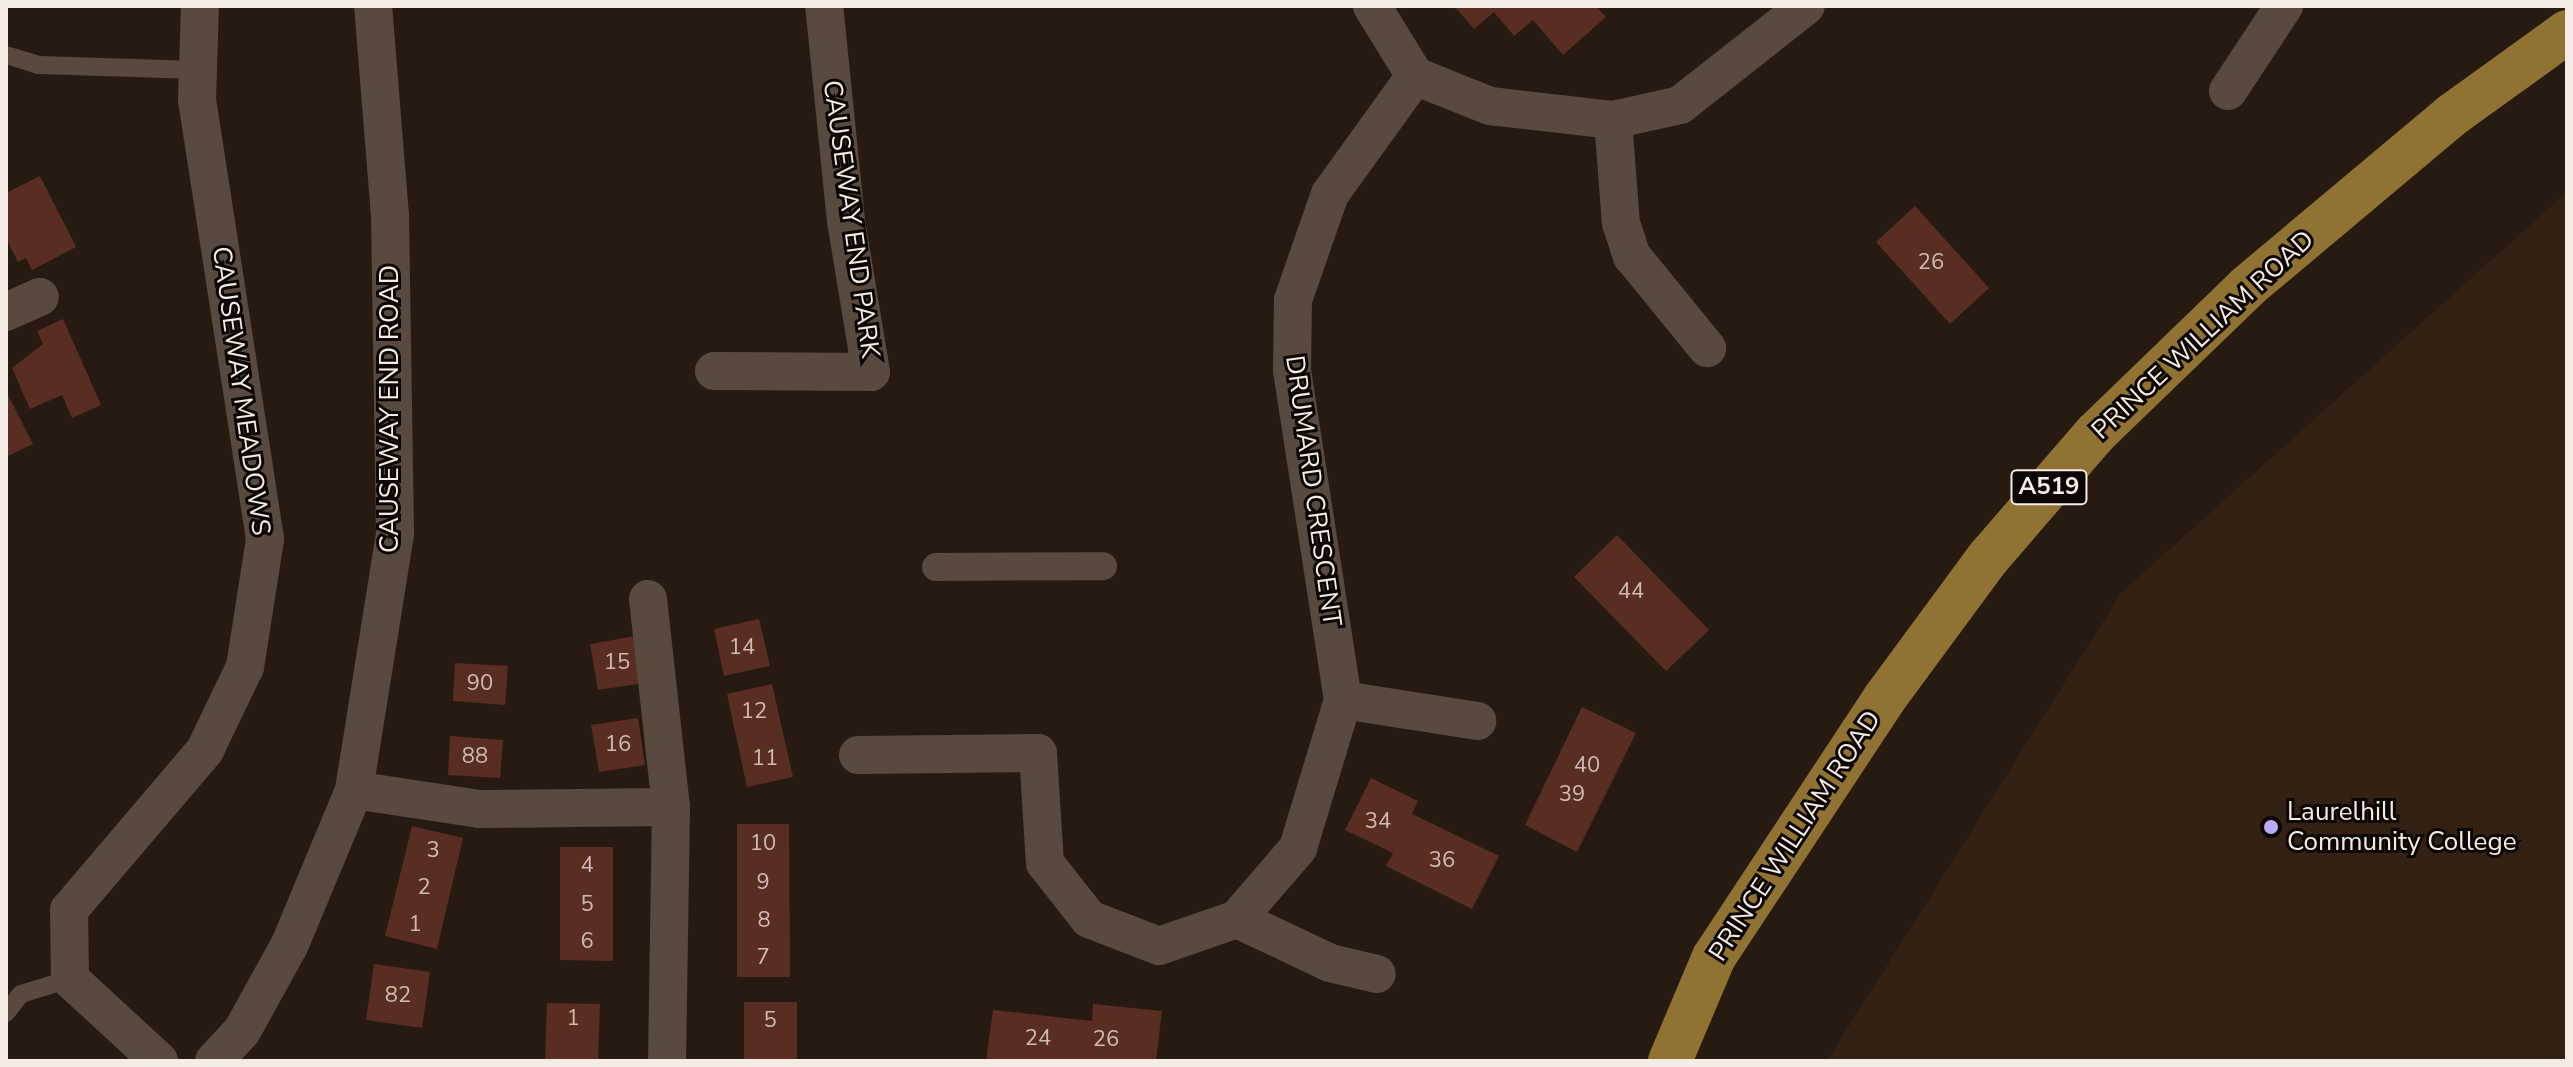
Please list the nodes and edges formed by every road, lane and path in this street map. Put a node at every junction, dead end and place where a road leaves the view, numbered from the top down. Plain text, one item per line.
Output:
1 (200, 6) edge
2 (373, 6) edge
3 (824, 6) edge
4 (1372, 6) edge
5 (1806, 6) edge
6 (2284, 6) edge
7 (2567, 32) edge
8 (6, 55) edge
9 (198, 70) junction
10 (1415, 76) junction
11 (2228, 91) dead end
12 (1613, 120) junction
13 (40, 297) dead end
14 (6, 312) edge
15 (1707, 348) dead end
16 (714, 371) dead end
17 (1103, 566) dead end
18 (936, 567) dead end
19 (648, 599) dead end
20 (1343, 700) junction
21 (1477, 721) dead end
22 (858, 755) dead end
23 (354, 790) junction
24 (671, 807) junction
25 (1237, 919) junction
26 (1377, 974) dead end
27 (70, 979) junction
28 (6, 1013) edge
29 (159, 1061) edge
30 (214, 1061) edge
31 (667, 1061) edge
32 (1670, 1061) edge

1 - 9 street, CAUSEWAY MEADOWS
2 - 23 street, CAUSEWAY END ROAD
3 - 16 street, CAUSEWAY END PARK
4 - 10 street
5 - 12 street
6 - 11 street
7 - 32 main road, PRINCE WILLIAM ROAD / A519
8 - 9 lane
9 - 27 street, CAUSEWAY MEADOWS
10 - 12 street
10 - 20 street, DRUMARD CRESCENT
12 - 15 street
13 - 14 street
17 - 18 street
19 - 24 street
20 - 21 street
20 - 25 street, DRUMARD CRESCENT
22 - 25 street
23 - 24 street
23 - 30 street, CAUSEWAY END ROAD
24 - 31 street
25 - 26 street
27 - 28 lane
27 - 29 street

